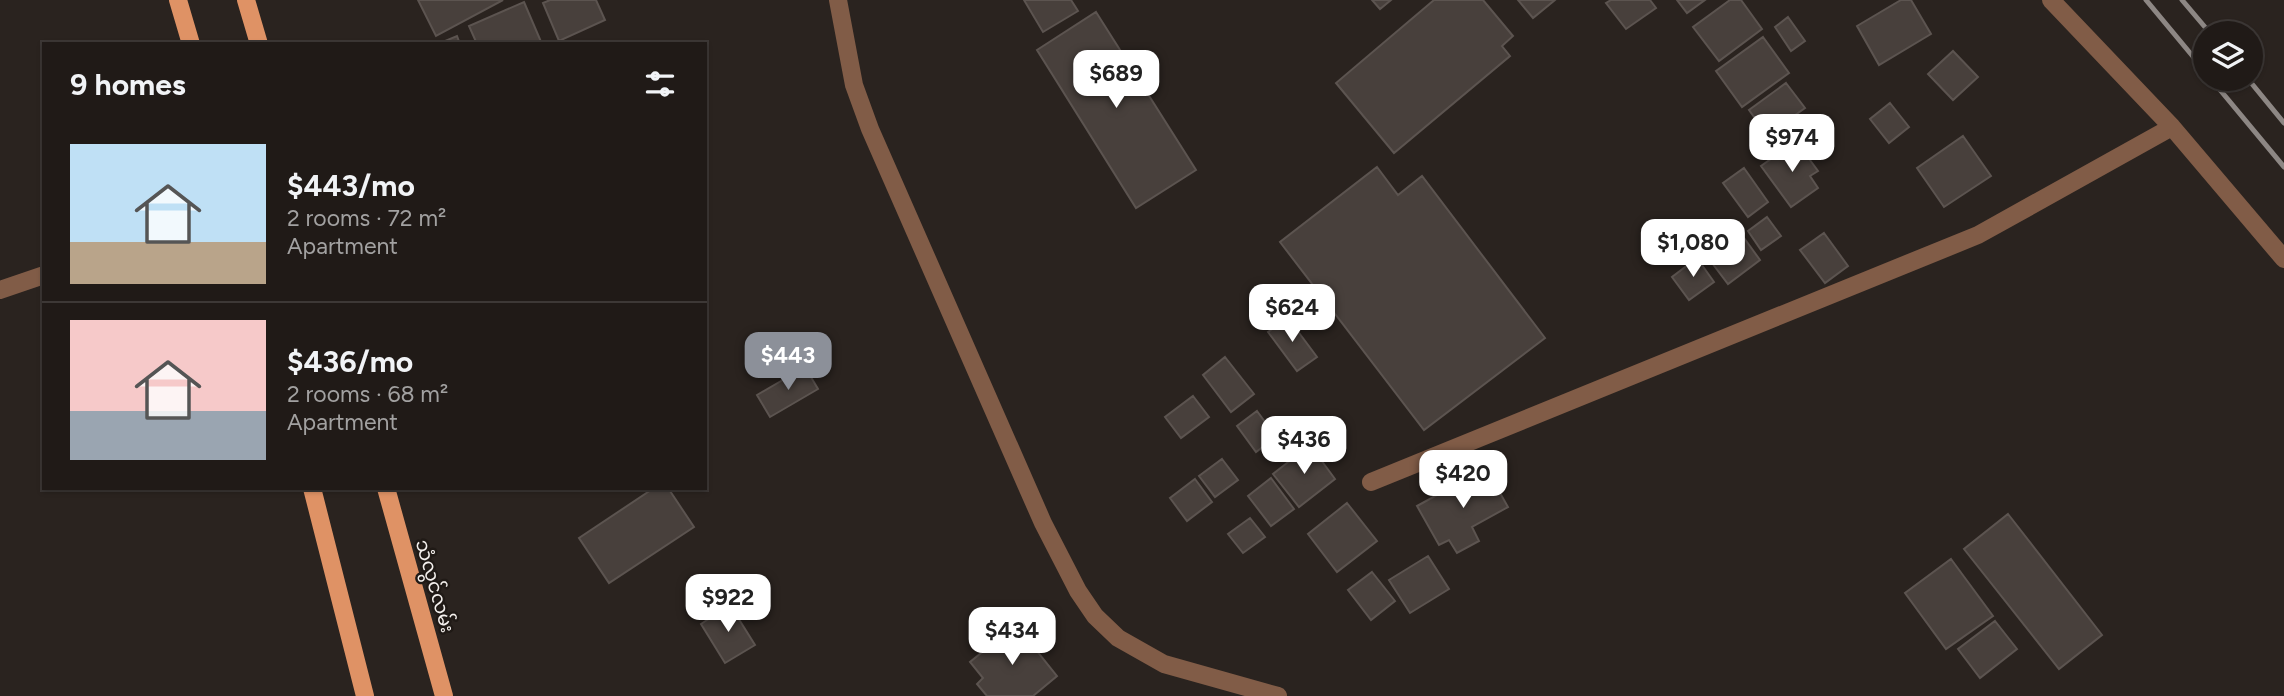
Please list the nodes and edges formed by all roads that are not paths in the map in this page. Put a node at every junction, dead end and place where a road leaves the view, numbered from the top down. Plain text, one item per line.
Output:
1 (178, 0) edge
2 (246, 0) edge
3 (838, 0) edge
4 (2051, 0) edge
5 (190, 42) edge
6 (258, 42) edge
7 (2172, 127) junction
8 (2284, 260) edge
9 (42, 276) edge
10 (0, 290) edge
11 (1371, 482) dead end
12 (313, 490) edge
13 (387, 490) edge
14 (365, 696) edge
15 (444, 696) edge
16 (1278, 696) edge

1 - 5 main road
2 - 6 main road
3 - 16 street
4 - 7 street
7 - 8 street
7 - 11 street
9 - 10 street
12 - 14 main road
13 - 15 main road, သံလွင်လမ်း

